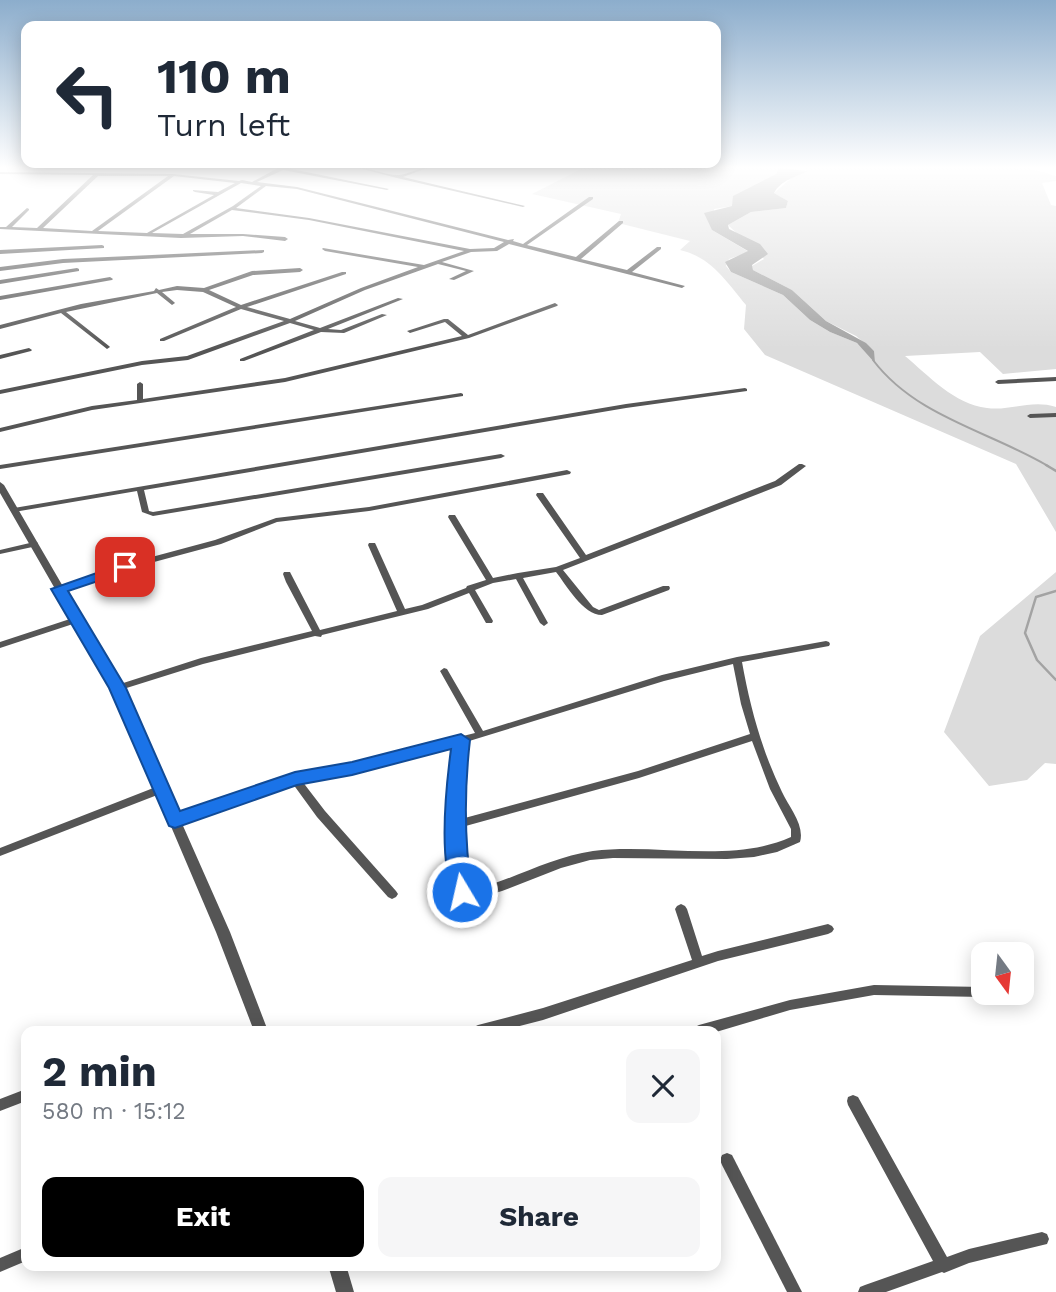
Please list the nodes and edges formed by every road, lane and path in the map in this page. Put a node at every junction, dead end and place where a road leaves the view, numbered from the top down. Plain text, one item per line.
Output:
1 (12, 228) edge
2 (99, 228) edge
3 (158, 228) edge
4 (198, 228) edge
5 (357, 228) edge
6 (465, 228) edge
7 (548, 228) edge
8 (613, 228) edge
9 (38, 230) joint
10 (92, 233) junction
11 (148, 234) junction
12 (184, 236) junction
13 (285, 239) dead end
14 (512, 240) junction
15 (525, 244) junction
16 (102, 247) dead end
17 (325, 248) dead end
18 (659, 248) dead end
19 (470, 250) junction
20 (262, 251) dead end
21 (0, 252) edge
22 (576, 258) junction
23 (439, 263) junction
24 (426, 267) junction
25 (0, 269) edge
26 (77, 270) dead end
27 (300, 270) dead end
28 (629, 271) junction
29 (344, 273) dead end
30 (110, 279) dead end
31 (452, 279) dead end
32 (0, 282) edge
33 (682, 286) dead end
34 (156, 290) junction
35 (204, 290) junction
36 (0, 298) edge
37 (400, 299) dead end
38 (172, 303) dead end
39 (555, 305) dead end
40 (241, 307) junction
41 (62, 311) junction
42 (384, 314) dead end
43 (293, 320) junction
44 (0, 327) edge
45 (320, 330) junction
46 (410, 331) dead end
47 (467, 337) junction
48 (162, 340) dead end
49 (107, 347) dead end
50 (29, 350) dead end
51 (0, 357) edge
52 (242, 360) dead end
53 (1056, 379) edge
54 (998, 382) dead end
55 (140, 384) dead end
56 (745, 390) dead end
57 (0, 392) edge
58 (461, 395) dead end
59 (140, 401) junction
60 (1056, 415) edge
61 (1030, 416) dead end
62 (0, 430) edge
63 (502, 456) dead end
64 (802, 466) dead end
65 (0, 467) edge
66 (567, 471) dead end
67 (0, 485) edge
68 (140, 490) junction
69 (540, 495) dead end
70 (14, 510) junction
71 (452, 517) dead end
72 (34, 544) junction
73 (372, 545) dead end
74 (0, 552) edge
75 (585, 559) junction
76 (558, 569) junction
77 (287, 574) dead end
78 (518, 575) junction
79 (491, 581) junction
80 (470, 588) junction
81 (666, 588) dead end
82 (59, 589) junction
83 (402, 613) junction
84 (76, 620) junction
85 (489, 621) dead end
86 (544, 623) dead end
87 (318, 635) junction
88 (826, 644) dead end
89 (0, 645) edge
90 (737, 660) junction
91 (444, 671) dead end
92 (117, 688) junction
93 (481, 735) junction
94 (755, 736) junction
95 (461, 740) junction
96 (295, 779) junction
97 (161, 789) junction
98 (175, 821) junction
99 (456, 825) junction
100 (0, 852) edge
101 (392, 894) dead end
102 (681, 909) dead end
103 (828, 929) dead end
104 (699, 963) junction
105 (971, 992) edge
106 (259, 1026) edge
107 (497, 1026) edge
108 (716, 1026) edge
109 (21, 1097) edge
110 (853, 1101) dead end
111 (0, 1105) edge
112 (727, 1160) dead end
113 (1042, 1240) dead end
114 (21, 1256) edge
115 (0, 1265) edge
116 (944, 1266) junction
117 (339, 1271) edge
118 (345, 1292) edge
119 (795, 1292) edge
120 (865, 1292) edge

1 - 9 street
2 - 10 street
3 - 11 street
4 - 12 street
5 - 19 street
6 - 14 street
7 - 15 street
8 - 22 street
9 - 10 street
10 - 11 street
11 - 12 street
12 - 13 street
14 - 15 street
14 - 19 street
15 - 22 street
16 - 21 street
17 - 24 street
18 - 28 street
19 - 23 street
20 - 25 street
22 - 28 street
23 - 24 street
23 - 31 street
24 - 43 street
26 - 32 street
27 - 35 street
28 - 33 street
29 - 40 street
30 - 36 street
34 - 35 street
34 - 38 street
34 - 41 street
35 - 40 street
37 - 45 street
39 - 47 street
40 - 43 street
40 - 48 street
41 - 44 street
41 - 49 street
42 - 45 street
43 - 45 street
43 - 57 street
45 - 52 street
46 - 47 street
47 - 59 street
50 - 51 street
53 - 54 street
55 - 59 street
56 - 68 street
58 - 65 street
59 - 62 street
60 - 61 street
63 - 68 street
64 - 75 street
66 - 82 street
67 - 70 street
68 - 70 street
69 - 75 street
70 - 72 street
71 - 79 street
72 - 74 street
72 - 82 street
73 - 83 street
75 - 76 street
76 - 78 street
76 - 81 street
77 - 87 street
78 - 79 street
78 - 86 street
79 - 80 street
80 - 83 street
80 - 85 street
82 - 84 street
83 - 87 street
84 - 89 street
84 - 92 street
87 - 92 street
88 - 90 street
90 - 93 street
90 - 94 street
91 - 93 street
92 - 97 street
93 - 95 street
94 - 99 street
94 - 99 street
95 - 96 street
95 - 99 street
96 - 98 street
96 - 101 street
97 - 98 street
97 - 100 street
98 - 106 street
102 - 104 street
103 - 104 street
104 - 107 street
105 - 108 street
109 - 111 street
110 - 116 street
112 - 119 street
113 - 116 street
114 - 115 street
116 - 120 street
117 - 118 street

